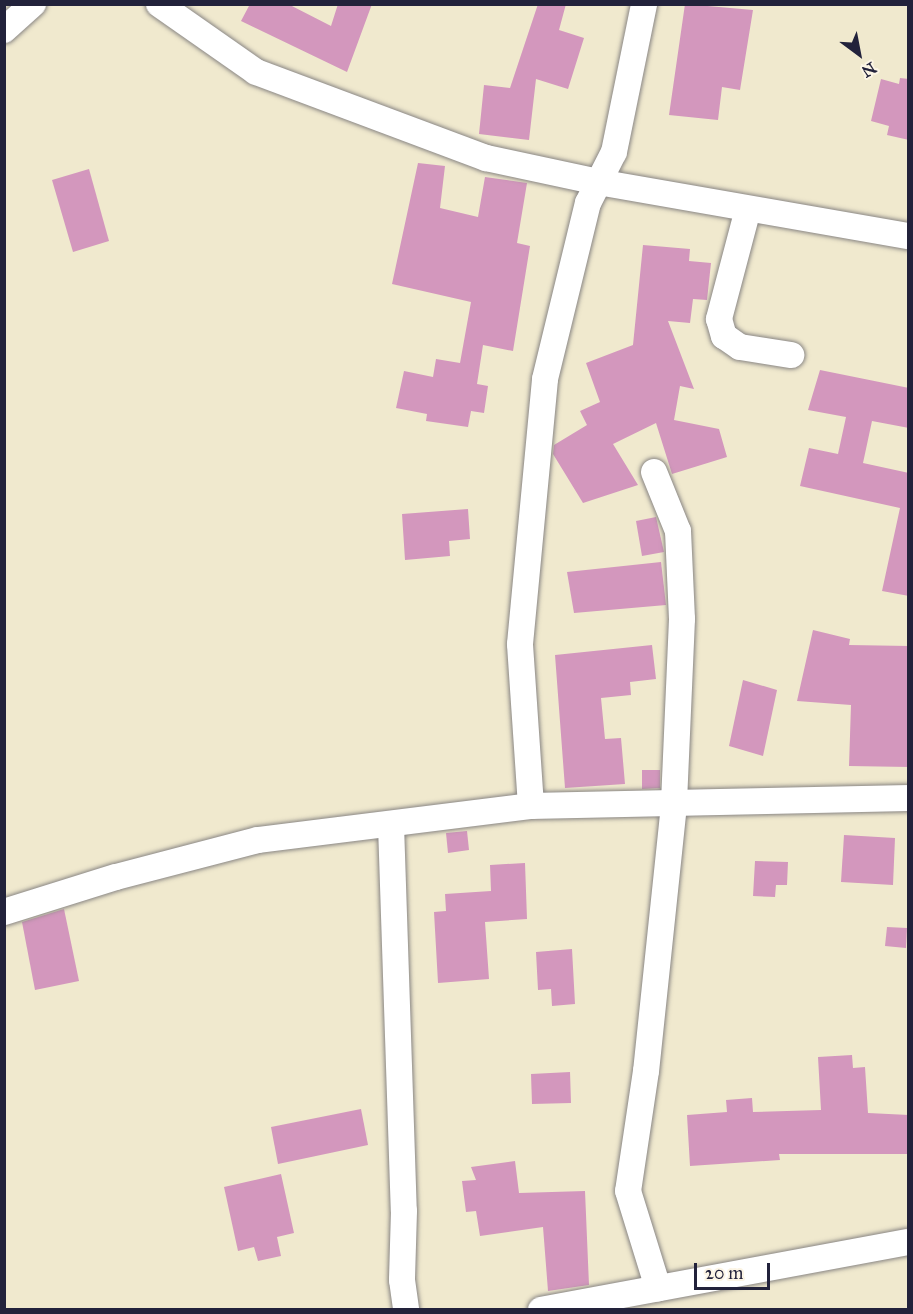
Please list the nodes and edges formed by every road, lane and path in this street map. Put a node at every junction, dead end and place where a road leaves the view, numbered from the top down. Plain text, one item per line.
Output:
1 (33, 4) edge
2 (159, 4) edge
3 (645, 4) edge
4 (4, 30) edge
5 (598, 182) junction
6 (748, 209) junction
7 (909, 236) edge
8 (791, 355) dead end
9 (654, 472) dead end
10 (909, 798) edge
11 (674, 805) junction
12 (531, 806) junction
13 (391, 825) junction
14 (4, 912) edge
15 (909, 1242) edge
16 (658, 1288) junction
17 (406, 1310) edge
18 (541, 1310) edge

1 - 4 street
2 - 5 street
3 - 5 street
5 - 6 street
5 - 12 street
6 - 7 street
6 - 8 street
9 - 11 street
10 - 11 street
11 - 12 street
11 - 16 street
12 - 13 street
13 - 14 street
13 - 17 street
15 - 16 street
16 - 18 street

